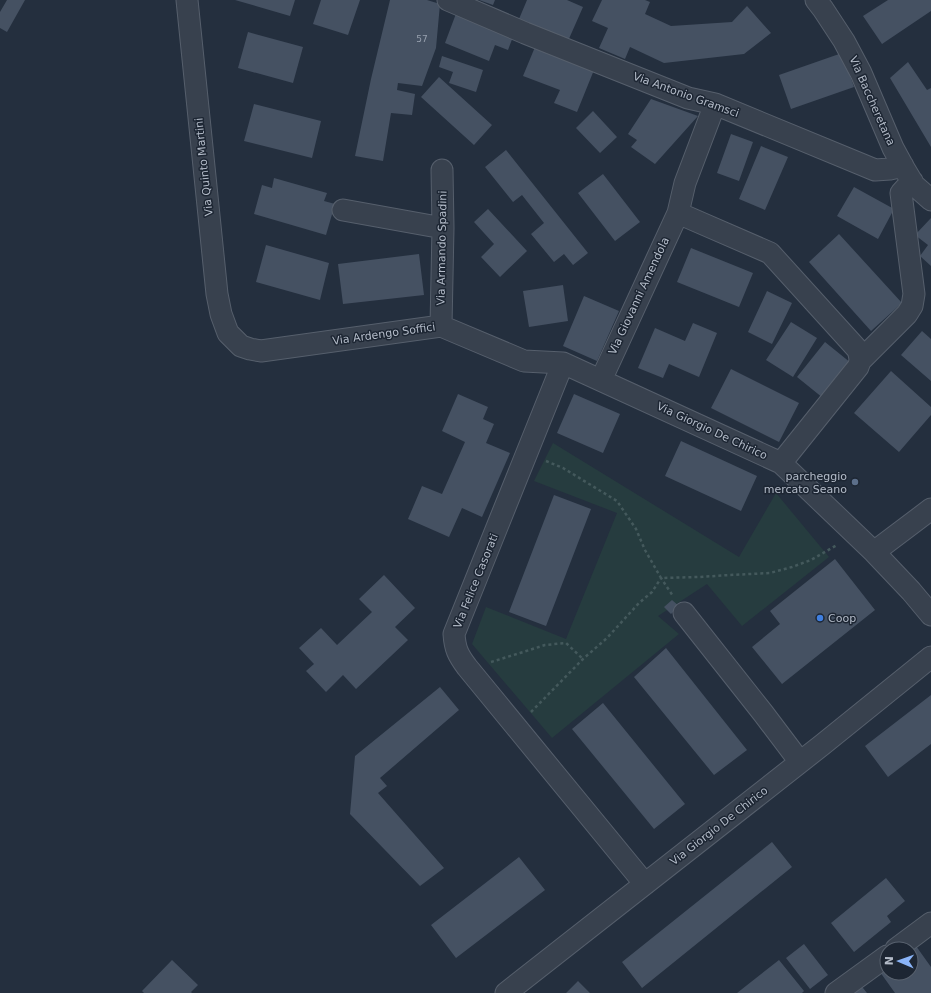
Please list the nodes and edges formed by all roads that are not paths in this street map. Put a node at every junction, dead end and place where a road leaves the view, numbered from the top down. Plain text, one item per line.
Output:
1 (187, 0) edge
2 (448, 0) edge
3 (816, 0) edge
4 (715, 104) junction
5 (442, 170) dead end
6 (907, 173) junction
7 (931, 200) edge
8 (342, 210) dead end
9 (678, 213) junction
10 (443, 228) junction
11 (441, 326) junction
12 (228, 333) joint
13 (859, 356) junction
14 (563, 363) junction
15 (601, 380) junction
16 (781, 463) junction
17 (931, 509) edge
18 (874, 552) junction
19 (684, 613) dead end
20 (931, 615) edge
21 (931, 657) edge
22 (800, 762) junction
23 (645, 884) junction
24 (931, 923) edge
25 (907, 941) edge
26 (879, 962) edge
27 (506, 993) edge
28 (836, 993) edge

1 - 12 street, Via Quinto Martini
2 - 4 street, Via Antonio Gramsci
3 - 6 street, Via Baccheretana
4 - 6 street, Via Antonio Gramsci
4 - 9 street, Via Giovanni Amendola
5 - 10 street, Via Armando Spadini
6 - 7 street, Via Baccheretana
6 - 13 street
8 - 10 street
9 - 13 street
9 - 15 street, Via Giovanni Amendola
10 - 11 street, Via Armando Spadini
11 - 12 street, Via Ardengo Soffici
11 - 14 street, Via Ardengo Soffici
13 - 16 street
14 - 15 street
14 - 23 street, Via Felice Casorati
15 - 16 street, Via Giorgio De Chirico
16 - 18 street, Via Giorgio De Chirico
17 - 18 street
18 - 20 street, Via Giorgio De Chirico
19 - 22 street
21 - 22 street, Via Giorgio De Chirico
22 - 23 street, Via Giorgio De Chirico
23 - 27 street, Via Giorgio De Chirico
24 - 25 street
26 - 28 street

